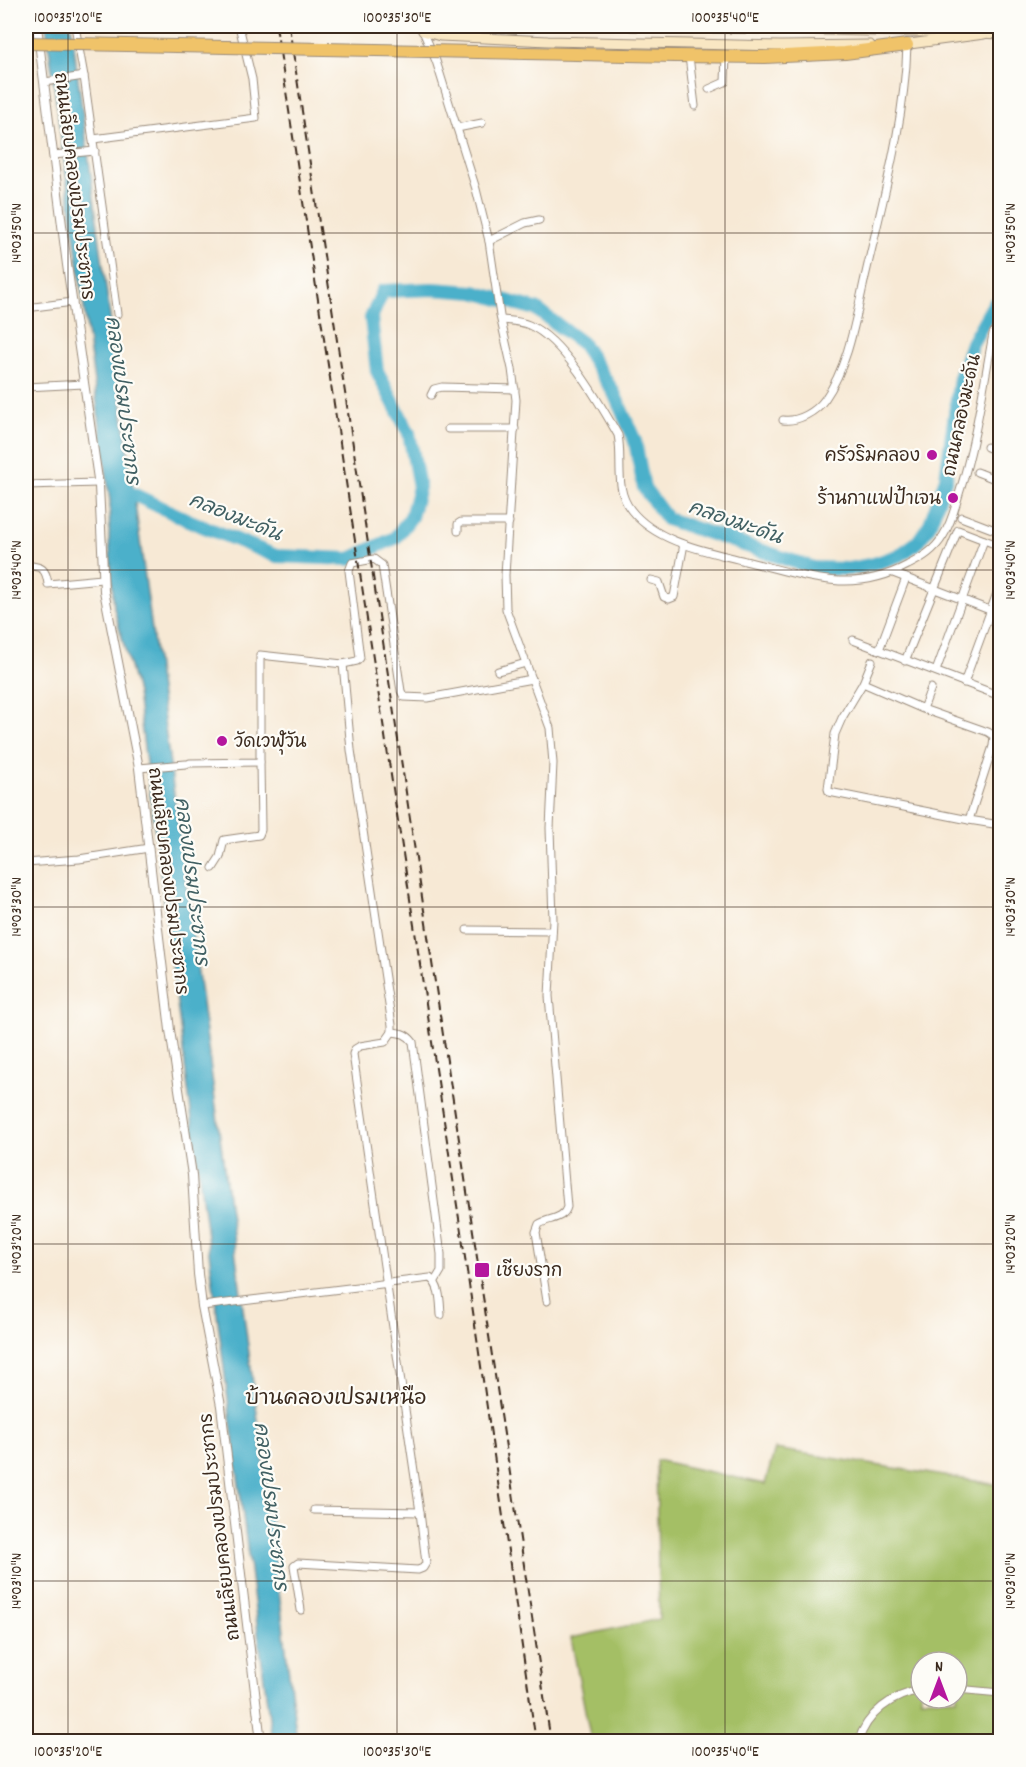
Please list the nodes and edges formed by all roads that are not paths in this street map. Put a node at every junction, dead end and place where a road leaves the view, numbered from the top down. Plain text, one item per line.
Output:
1 (26, 26) edge
2 (37, 26) edge
3 (75, 26) edge
4 (239, 26) edge
5 (631, 26) edge
6 (422, 28) edge
7 (984, 34) junction
8 (1000, 34) edge
9 (26, 43) edge
10 (907, 45) junction
11 (683, 56) junction
12 (726, 56) junction
13 (82, 77) junction
14 (49, 81) junction
15 (709, 89) dead end
16 (695, 106) dead end
17 (482, 123) dead end
18 (457, 128) junction
19 (93, 139) junction
20 (93, 152) junction
21 (57, 155) junction
22 (539, 220) dead end
23 (489, 241) junction
24 (73, 302) junction
25 (26, 308) edge
26 (117, 314) dead end
27 (501, 318) junction
28 (1000, 321) edge
29 (84, 384) junction
30 (26, 387) edge
31 (515, 389) junction
32 (431, 394) dead end
33 (783, 420) dead end
34 (448, 429) dead end
35 (515, 429) junction
36 (987, 447) dead end
37 (1000, 452) edge
38 (977, 472) dead end
39 (1000, 481) edge
40 (98, 483) junction
41 (26, 485) edge
42 (961, 517) dead end
43 (509, 522) junction
44 (458, 531) dead end
45 (1000, 532) edge
46 (984, 540) junction
47 (684, 544) junction
48 (1000, 546) edge
49 (26, 565) edge
50 (893, 573) junction
51 (906, 578) junction
52 (102, 579) junction
53 (651, 580) dead end
54 (1000, 585) edge
55 (933, 588) junction
56 (963, 599) junction
57 (991, 610) junction
58 (1000, 614) edge
59 (853, 640) dead end
60 (879, 650) junction
61 (872, 661) dead end
62 (905, 661) junction
63 (526, 663) junction
64 (343, 664) junction
65 (498, 671) dead end
66 (936, 672) junction
67 (1000, 678) edge
68 (532, 679) junction
69 (964, 682) junction
70 (863, 683) junction
71 (931, 688) dead end
72 (998, 695) edge
73 (924, 709) junction
74 (260, 762) junction
75 (142, 767) junction
76 (1000, 782) edge
77 (1000, 792) edge
78 (969, 820) junction
79 (1000, 825) edge
80 (149, 848) junction
81 (26, 863) edge
82 (213, 868) dead end
83 (467, 930) dead end
84 (552, 931) junction
85 (392, 1032) junction
86 (435, 1281) junction
87 (387, 1284) junction
88 (547, 1301) dead end
89 (206, 1306) junction
90 (441, 1315) dead end
91 (314, 1510) dead end
92 (420, 1512) junction
93 (301, 1610) dead end
94 (969, 1690) edge
95 (909, 1692) edge
96 (1000, 1693) edge
97 (261, 1742) edge
98 (858, 1742) edge

1 - 2 main road
2 - 14 street, ถนนเลียบคลองเปรมประชากร
3 - 13 street
4 - 19 street
5 - 7 main road
6 - 10 main road
6 - 18 street
7 - 8 main road
7 - 10 main road
9 - 11 highway, bridge
10 - 12 highway
10 - 33 street
11 - 12 highway
11 - 16 street
12 - 15 street
13 - 14 street
13 - 19 street
14 - 21 street, ถนนเลียบคลองเปรมประชากร
17 - 18 street
18 - 23 street
19 - 20 street
20 - 21 street
20 - 26 street
21 - 24 street, ถนนเลียบคลองเปรมประชากร
22 - 23 street
23 - 27 street
24 - 25 street
24 - 29 street, ถนนเลียบคลองเปรมประชากร
27 - 31 street
27 - 47 street, ถนนคลองมะดัน
28 - 50 street, ถนนคลองมะดัน
29 - 30 street
29 - 40 street, ถนนเลียบคลองเปรมประชากร
31 - 32 street
31 - 35 street
34 - 35 street
35 - 43 street
36 - 37 street
38 - 39 street
40 - 41 street
40 - 52 street, ถนนเลียบคลองเปรมประชากร
42 - 45 street
43 - 44 street
43 - 63 street
46 - 48 street
46 - 55 street
46 - 56 street
47 - 50 street, ถนนคลองมะดัน
47 - 53 street
49 - 52 street
50 - 51 street
51 - 55 street
51 - 60 street
52 - 75 street, ถนนเลียบคลองเปรมประชากร
54 - 57 street
55 - 56 street
55 - 62 street
56 - 57 street
56 - 66 street
57 - 58 street
57 - 69 street
59 - 60 street
60 - 62 street
61 - 70 street
62 - 66 street
63 - 65 street
63 - 68 street
64 - 68 street
64 - 74 street
64 - 85 street
66 - 69 street
67 - 72 street
68 - 84 street
69 - 72 street
70 - 73 street
70 - 78 street
71 - 73 street
73 - 78 street
74 - 75 street
74 - 82 street
75 - 80 street, ถนนเลียบคลองเปรมประชากร
76 - 77 street
78 - 79 street
80 - 81 street
80 - 89 street, ถนนเลียบคลองเปรมประชากร
83 - 84 street
84 - 88 street
85 - 86 street
85 - 87 street
86 - 87 street
86 - 90 street
87 - 89 street
87 - 92 street
89 - 97 street, ถนนเลียบคลองเปรมประชากร
91 - 92 street
92 - 93 street
94 - 96 street
95 - 98 street

